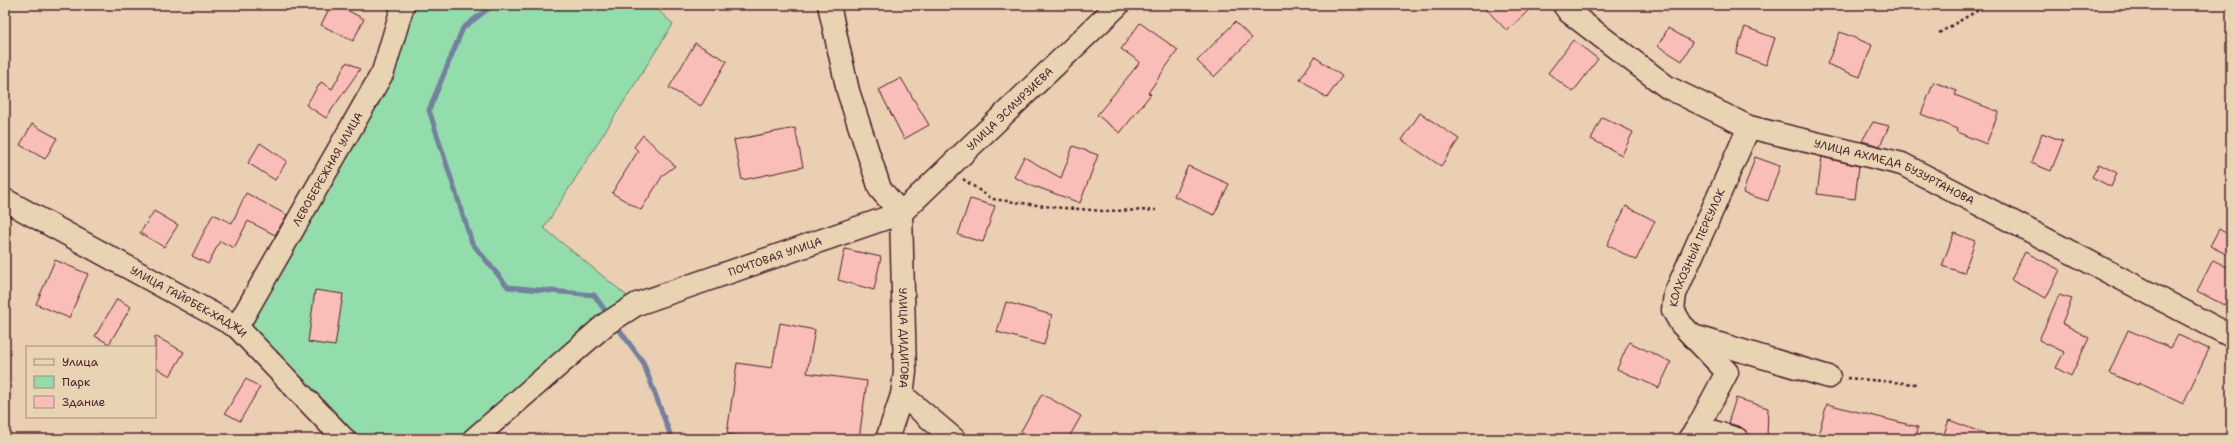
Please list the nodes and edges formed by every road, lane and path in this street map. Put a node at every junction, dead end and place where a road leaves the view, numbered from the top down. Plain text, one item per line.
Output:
1 (403, 5) edge
2 (829, 5) edge
3 (1118, 5) edge
4 (1564, 5) edge
5 (1987, 5) edge
6 (1939, 33) dead end
7 (1749, 127) junction
8 (948, 169) junction
9 (5, 200) edge
10 (1156, 210) dead end
11 (902, 213) junction
12 (237, 327) junction
13 (1690, 335) junction
14 (2231, 336) edge
15 (1829, 377) joint
16 (1916, 384) dead end
17 (902, 395) junction
18 (1694, 433) edge
19 (344, 439) edge
20 (474, 439) edge
21 (887, 439) edge
22 (954, 439) edge
23 (1737, 439) edge

1 - 12 street, ЛЕВОБЕРЕЖНАЯ УЛИЦА
2 - 11 street
3 - 8 street, УЛИЦА ЭСМУРЗИЕВА
4 - 7 street, УЛИЦА АХМЕДА БУЗУРТАНОВА
5 - 6 path
7 - 13 street, КОЛХОЗНЫЙ ПЕРЕУЛОК
7 - 14 street, УЛИЦА АХМЕДА БУЗУРТАНОВА
8 - 10 path
8 - 11 street, УЛИЦА ЭСМУРЗИЕВА
9 - 12 street, УЛИЦА ГАЙРБЕК-ХАДЖИ
11 - 17 street, УЛИЦА ДИДИГОВА
11 - 20 street, ПОЧТОВАЯ УЛИЦА
12 - 19 street, УЛИЦА ГАЙРБЕК-ХАДЖИ
13 - 15 street
13 - 18 street, КОЛХОЗНЫЙ ПЕРЕУЛОК
15 - 16 path
17 - 21 street
17 - 22 street, УЛИЦА ДИДИГОВА
18 - 23 street

